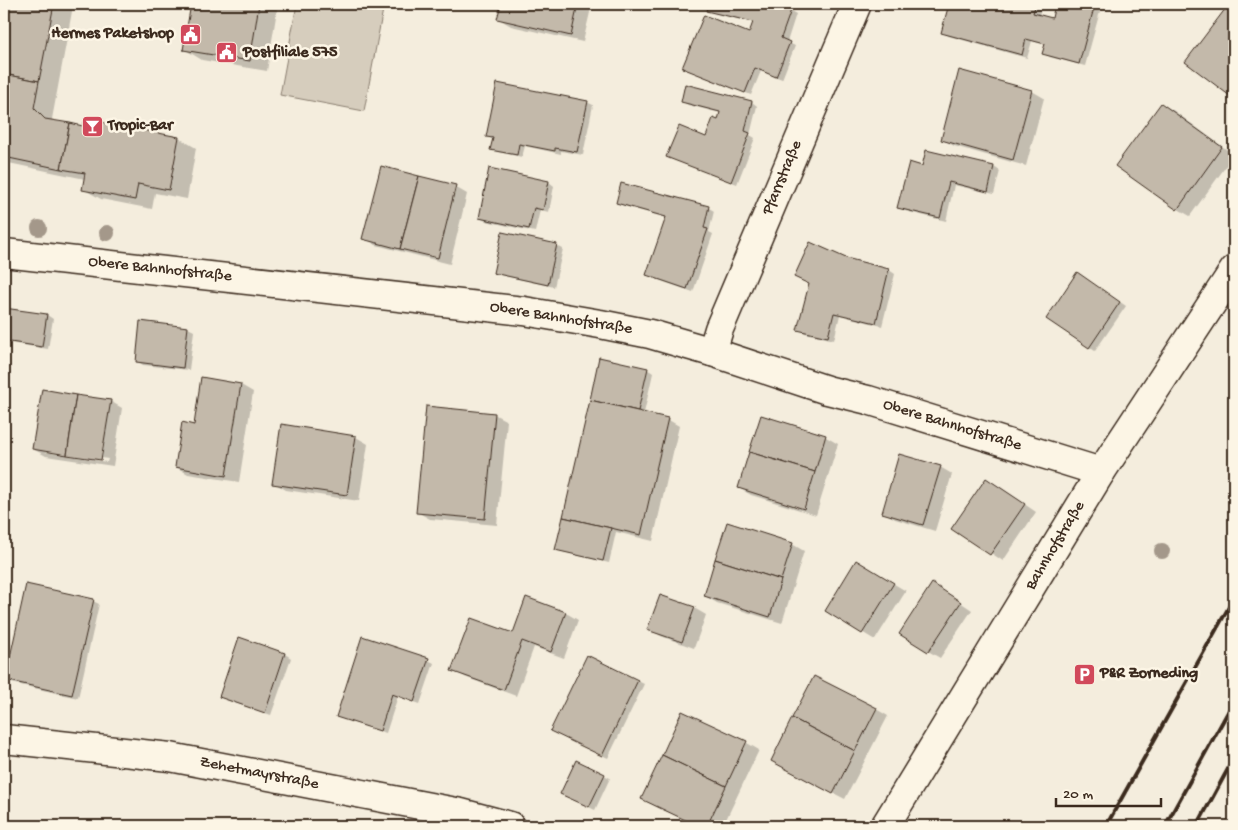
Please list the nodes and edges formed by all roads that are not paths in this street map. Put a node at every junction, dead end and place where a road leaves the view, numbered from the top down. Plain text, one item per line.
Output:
1 (857, 4) edge
2 (4, 253) edge
3 (1234, 270) edge
4 (712, 352) junction
5 (1101, 472) junction
6 (4, 739) edge
7 (510, 826) edge
8 (885, 826) edge

1 - 4 street, Pfarrstraße
2 - 4 street, Obere Bahnhofstraße
3 - 5 street, Bahnhofstraße
4 - 5 street, Obere Bahnhofstraße
5 - 8 street, Bahnhofstraße
6 - 7 street, Zehetmayrstraße

